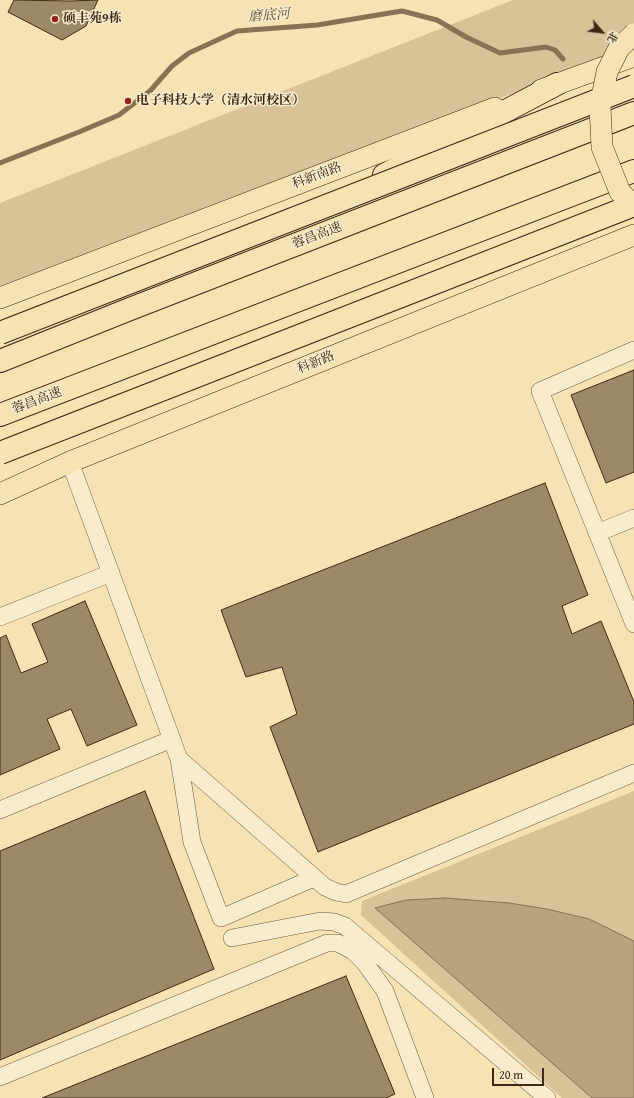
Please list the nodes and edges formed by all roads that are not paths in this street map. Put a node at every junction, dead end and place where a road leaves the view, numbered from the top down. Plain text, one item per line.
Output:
1 (634, 34) edge
2 (634, 56) edge
3 (557, 84) junction
4 (634, 86) edge
5 (634, 113) edge
6 (634, 171) edge
7 (634, 206) edge
8 (634, 235) edge
9 (0, 298) edge
10 (130, 309) junction
11 (0, 333) edge
12 (634, 350) edge
13 (0, 361) edge
14 (0, 415) edge
15 (0, 453) edge
16 (70, 462) junction
17 (0, 494) edge
18 (634, 518) edge
19 (597, 533) junction
20 (111, 573) junction
21 (0, 617) edge
22 (634, 624) edge
23 (172, 739) junction
24 (179, 759) junction
25 (634, 773) edge
26 (0, 810) edge
27 (314, 878) junction
28 (232, 938) dead end
29 (0, 1077) edge
30 (425, 1098) edge
31 (547, 1098) edge

1 - 7 main road, bridge
2 - 3 main road, 科新南路
3 - 9 main road, 科新南路
3 - 10 highway
4 - 11 highway, bridge
5 - 10 highway, 蓉昌高速
6 - 14 highway, 蓉昌高速
7 - 15 highway, bridge
8 - 16 main road, 科新路
10 - 13 highway, 蓉昌高速
12 - 19 lane
16 - 17 main road, 科新路
16 - 20 lane
18 - 19 lane
19 - 22 lane
20 - 21 lane
20 - 23 lane
23 - 24 lane
23 - 26 lane
24 - 27 lane
24 - 27 lane
25 - 27 lane
28 - 31 lane
29 - 30 lane

